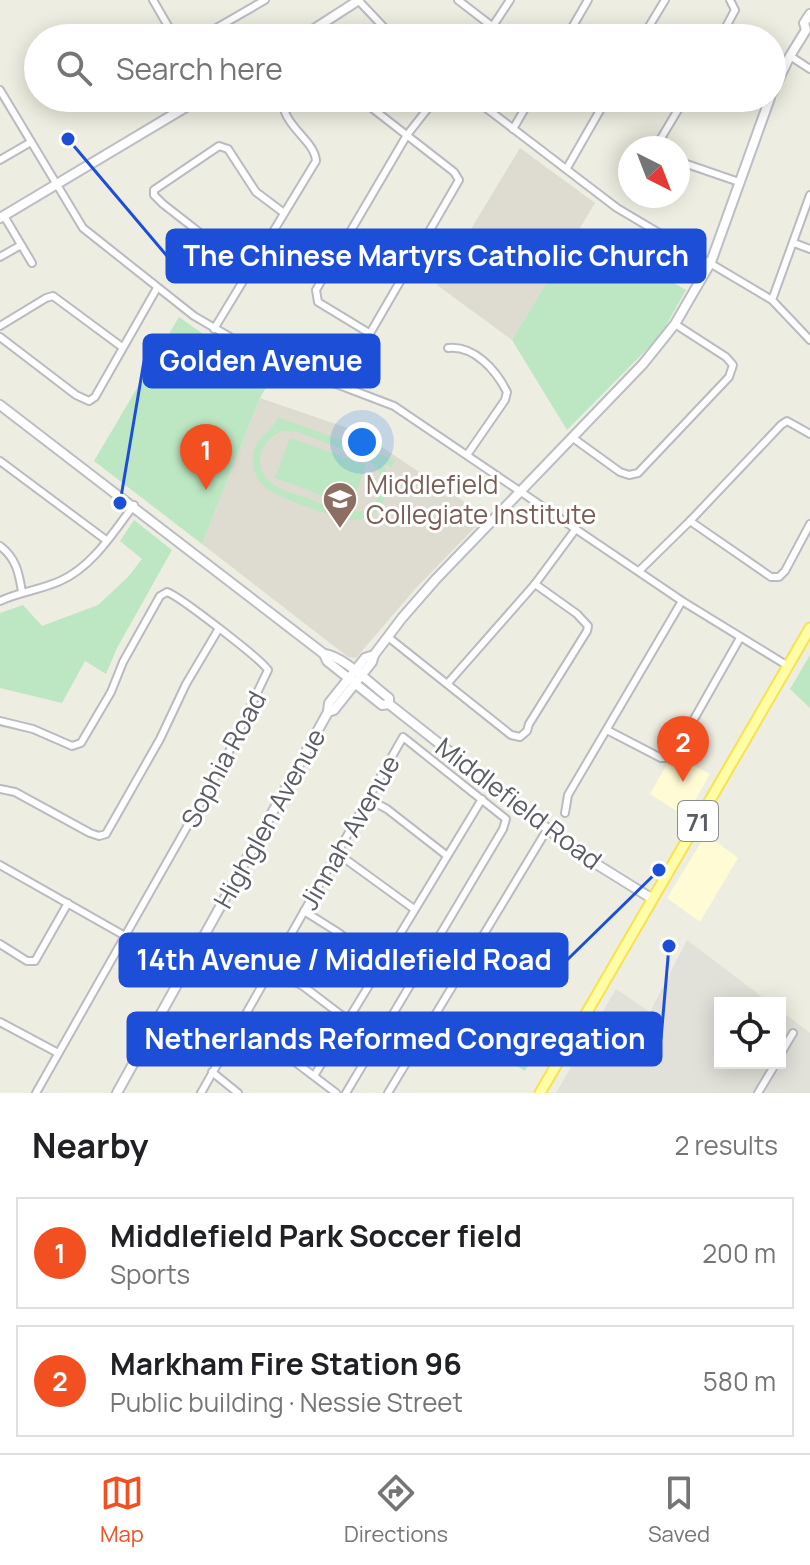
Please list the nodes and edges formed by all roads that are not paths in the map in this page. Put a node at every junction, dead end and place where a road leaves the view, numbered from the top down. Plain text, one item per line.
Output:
1 (153, 0) edge
2 (265, 0) edge
3 (358, 0) edge
4 (458, 0) edge
5 (510, 0) edge
6 (588, 0) edge
7 (665, 0) edge
8 (730, 0) edge
9 (810, 14) edge
10 (167, 24) edge
11 (223, 24) edge
12 (321, 24) edge
13 (381, 24) edge
14 (489, 24) edge
15 (495, 24) edge
16 (574, 24) edge
17 (650, 24) edge
18 (728, 24) edge
19 (808, 29) edge
20 (790, 56) junction
21 (786, 64) edge
22 (810, 69) edge
23 (0, 90) edge
24 (178, 112) edge
25 (285, 112) edge
26 (377, 112) edge
27 (425, 112) edge
28 (491, 112) edge
29 (523, 112) edge
30 (599, 112) edge
31 (677, 112) edge
32 (765, 112) edge
33 (513, 129) junction
34 (407, 135) junction
35 (662, 136) edge
36 (31, 142) junction
37 (0, 160) edge
38 (690, 165) edge
39 (567, 168) junction
40 (739, 182) junction
41 (56, 185) junction
42 (810, 195) edge
43 (284, 213) junction
44 (2, 217) edge
45 (794, 243) junction
46 (21, 245) junction
47 (810, 249) edge
48 (0, 257) edge
49 (711, 262) junction
50 (32, 263) dead end
51 (249, 271) junction
52 (157, 288) junction
53 (772, 300) junction
54 (675, 324) junction
55 (0, 326) edge
56 (214, 329) junction
57 (369, 333) junction
58 (0, 337) edge
59 (810, 340) edge
60 (122, 347) junction
61 (448, 348) dead end
62 (340, 385) junction
63 (0, 405) edge
64 (810, 434) edge
65 (573, 438) junction
66 (467, 455) junction
67 (0, 461) edge
68 (520, 492) junction
69 (134, 505) junction
70 (690, 521) junction
71 (810, 524) edge
72 (575, 530) junction
73 (106, 540) junction
74 (0, 546) edge
75 (639, 571) junction
76 (535, 584) junction
77 (22, 592) junction
78 (0, 601) edge
79 (682, 601) junction
80 (810, 628) edge
81 (218, 630) junction
82 (388, 637) junction
83 (740, 638) junction
84 (788, 666) junction
85 (355, 677) junction
86 (448, 683) junction
87 (0, 721) edge
88 (607, 730) junction
89 (0, 789) edge
90 (368, 799) junction
91 (482, 799) junction
92 (565, 813) dead end
93 (548, 828) junction
94 (337, 853) junction
95 (446, 855) junction
96 (0, 865) edge
97 (651, 898) junction
98 (68, 903) junction
99 (414, 909) junction
100 (304, 911) junction
101 (125, 935) junction
102 (0, 944) edge
103 (381, 966) junction
104 (271, 969) junction
105 (185, 970) junction
106 (349, 1021) junction
107 (0, 1022) edge
108 (240, 1024) junction
109 (793, 1033) dead end
110 (786, 1045) edge
111 (58, 1053) junction
112 (772, 1069) edge
113 (212, 1072) junction
114 (314, 1076) junction
115 (36, 1093) edge
116 (117, 1093) edge
117 (201, 1093) edge
118 (238, 1093) edge
119 (336, 1093) edge
120 (346, 1093) edge
121 (388, 1093) edge
122 (540, 1093) edge
123 (758, 1093) edge

1 - 10 street
2 - 11 street
3 - 12 street
3 - 13 street
4 - 14 street
5 - 15 street
6 - 16 street
7 - 17 street
8 - 18 street
9 - 19 street, Highglen Avenue
19 - 20 street, Highglen Avenue
20 - 21 street, Highglen Avenue
20 - 22 street
23 - 36 street
24 - 41 street
25 - 43 street
26 - 34 street
27 - 34 street
28 - 33 street
29 - 33 street
30 - 39 street
31 - 35 street
32 - 40 street, Highglen Avenue
33 - 39 street
34 - 57 street
34 - 57 street
36 - 37 street
36 - 41 street
38 - 40 street
39 - 49 street
40 - 49 street, Highglen Avenue
41 - 44 street
41 - 52 street
42 - 45 street
43 - 51 street
43 - 51 street
44 - 46 street
45 - 47 street
45 - 53 street
46 - 48 street
46 - 50 street
49 - 53 street
49 - 54 street, Highglen Avenue
51 - 56 street
52 - 56 street
52 - 60 street
53 - 59 street
54 - 65 street, Highglen Avenue
54 - 65 street
55 - 60 street
56 - 62 street
57 - 62 street
58 - 60 street
61 - 66 street
62 - 66 street
63 - 69 street, Middlefield Road
64 - 70 street
65 - 68 street, Highglen Avenue
66 - 68 street
67 - 73 street
68 - 72 street
68 - 82 street, Highglen Avenue
69 - 73 street
69 - 85 street, Middlefield Road
70 - 71 street
70 - 75 street
72 - 75 street
72 - 76 street
73 - 77 street
74 - 77 street
75 - 79 street
76 - 86 street
76 - 86 street
77 - 78 street
79 - 83 street
79 - 88 street
80 - 84 main road, 71
81 - 87 street, Sophia Road
81 - 89 street
81 - 101 street, Sophia Road
82 - 85 street, Highglen Avenue
82 - 86 street
83 - 84 street
83 - 88 street
84 - 97 main road, 71
85 - 93 street, Middlefield Road
85 - 105 street, Highglen Avenue
88 - 92 street
90 - 91 street, Jinnah Avenue
90 - 94 street, Jinnah Avenue
90 - 95 street
91 - 95 street
91 - 120 street
93 - 97 street, Middlefield Road
93 - 121 street
94 - 99 street
94 - 100 street, Jinnah Avenue
95 - 99 street
96 - 98 street
97 - 122 main road, 71
98 - 101 street
98 - 102 street
99 - 103 street
100 - 103 street
100 - 104 street, Jinnah Avenue
101 - 105 street
101 - 111 street
103 - 106 street
104 - 106 street
104 - 108 street, Jinnah Avenue
105 - 116 street, Highglen Avenue
106 - 114 street
107 - 111 street
108 - 113 street, Jinnah Avenue
108 - 114 street
109 - 110 street
111 - 115 street
112 - 123 street
113 - 117 street, Jinnah Avenue
113 - 118 street
114 - 119 street

